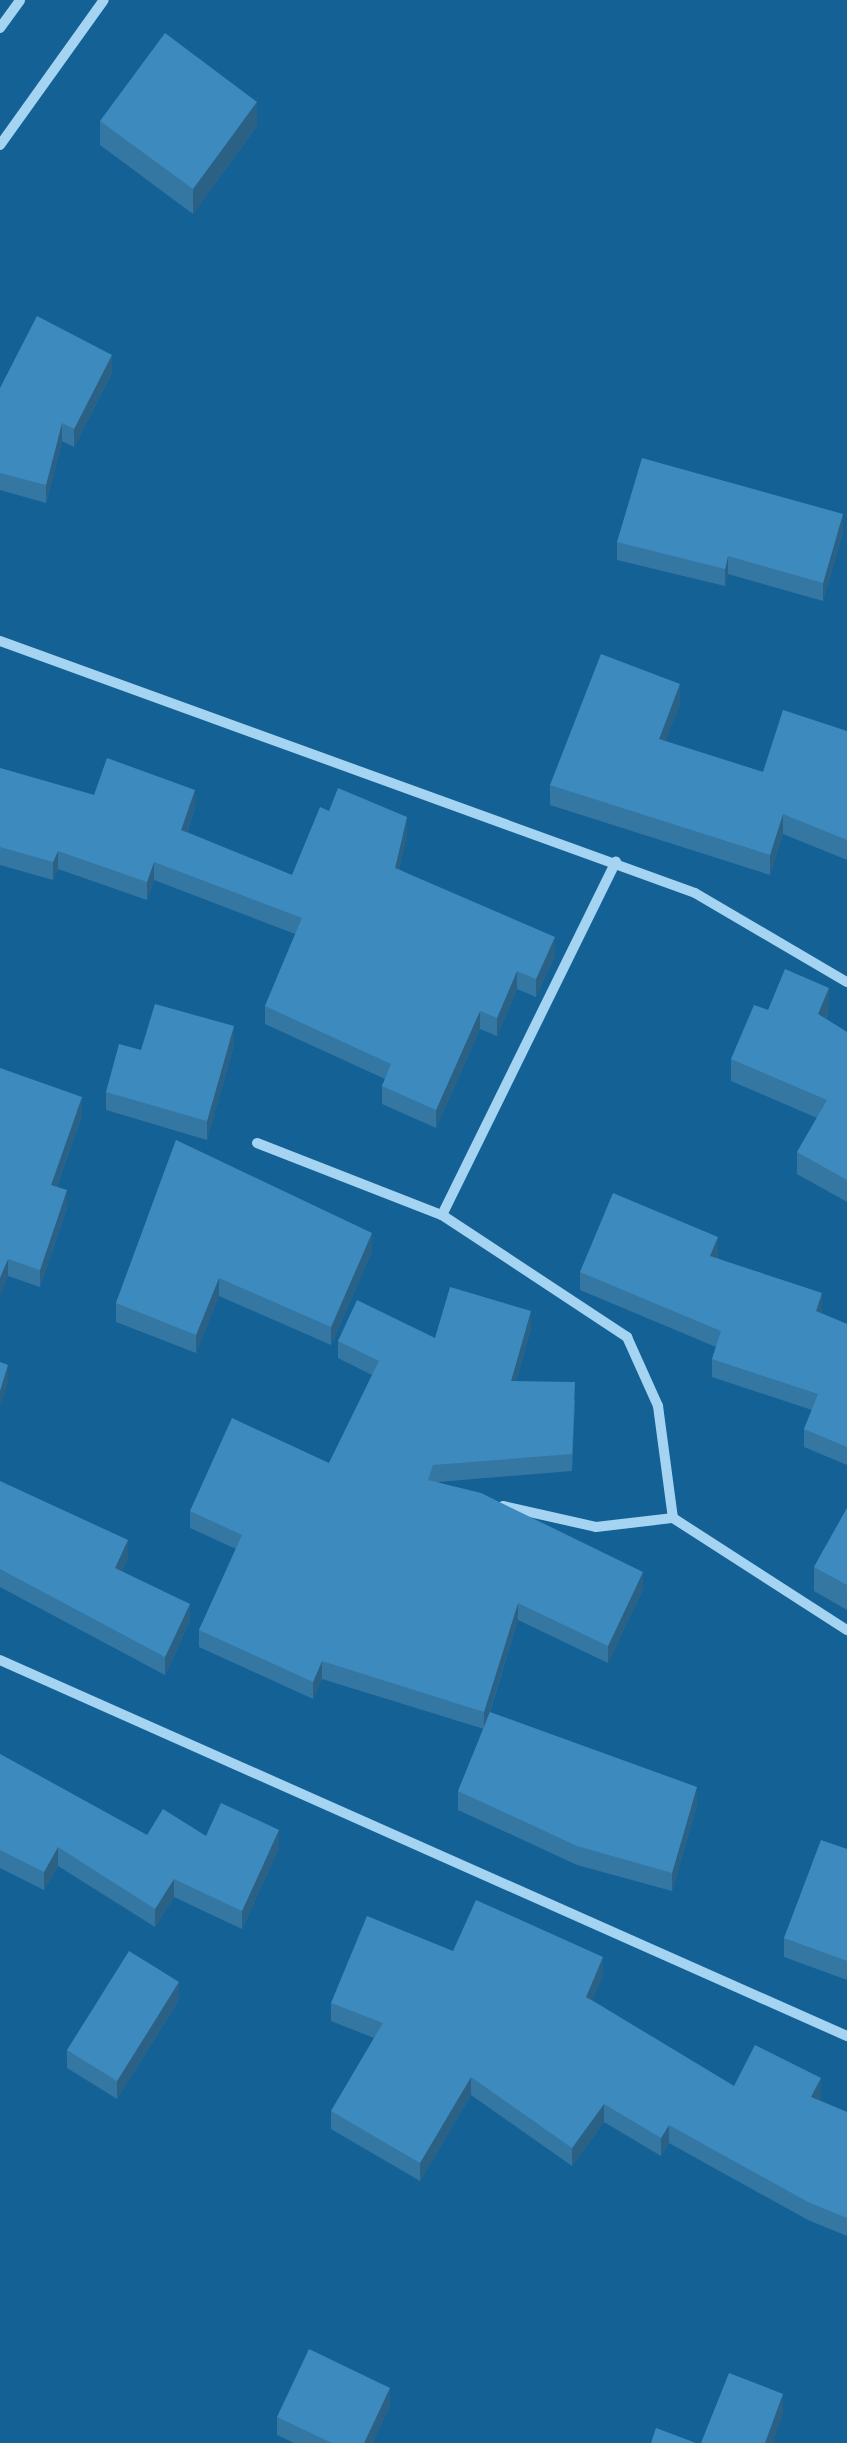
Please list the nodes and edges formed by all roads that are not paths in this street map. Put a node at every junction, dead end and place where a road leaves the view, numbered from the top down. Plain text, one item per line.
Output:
1 (20, 0) edge
2 (104, 0) edge
3 (0, 28) edge
4 (0, 145) edge
5 (0, 642) edge
6 (616, 861) junction
7 (847, 982) edge
8 (257, 1143) dead end
9 (442, 1216) junction
10 (488, 1503) edge
11 (673, 1518) junction
12 (847, 1630) edge
13 (0, 1660) edge
14 (847, 2036) edge

1 - 3 street
2 - 4 street
5 - 6 street
6 - 7 street
6 - 9 street
8 - 9 street
9 - 11 street
10 - 11 street
11 - 12 street
13 - 14 street

